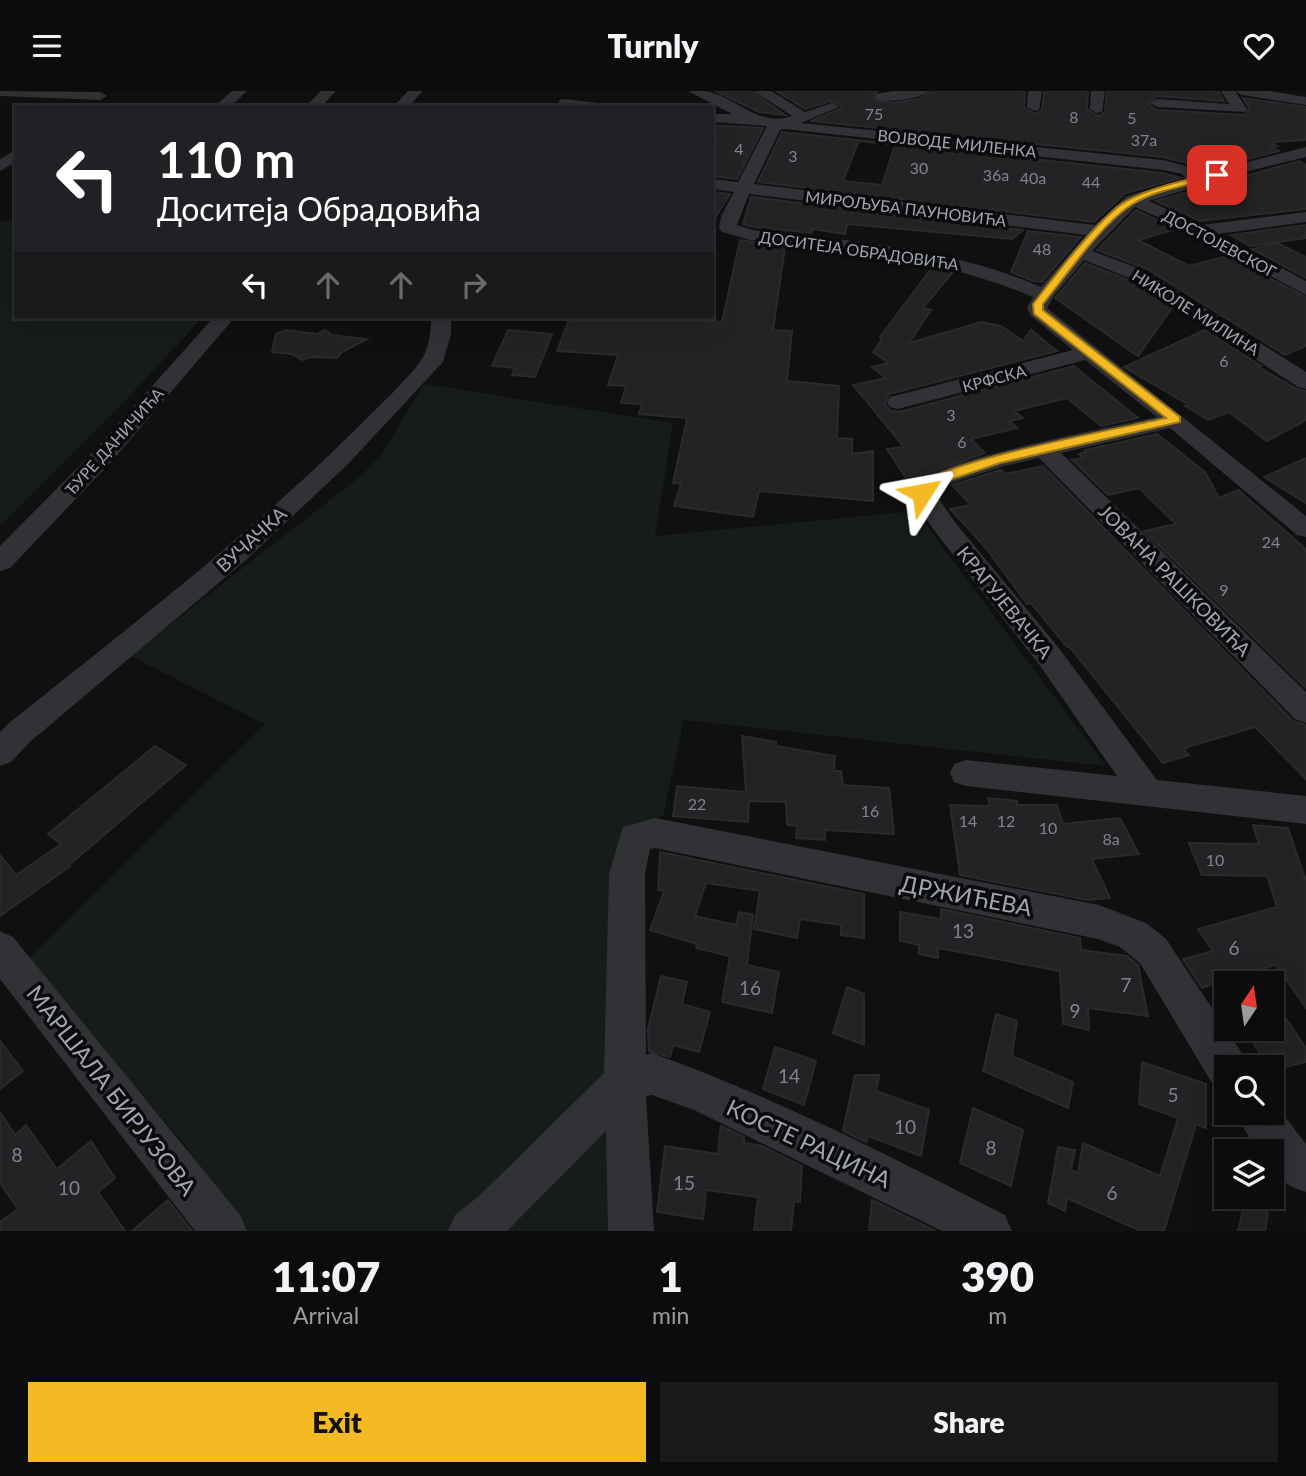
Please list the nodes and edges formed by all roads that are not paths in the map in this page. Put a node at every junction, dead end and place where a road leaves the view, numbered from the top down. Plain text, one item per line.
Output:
1 (240, 91) edge
2 (329, 91) edge
3 (695, 91) edge
4 (761, 91) edge
5 (922, 91) edge
6 (1035, 91) edge
7 (1098, 91) edge
8 (1228, 91) edge
9 (1242, 91) edge
10 (0, 92) edge
11 (104, 93) edge
12 (889, 95) edge
13 (565, 100) edge
14 (1306, 101) edge
15 (1157, 103) dead end
16 (88, 105) edge
17 (223, 105) edge
18 (314, 105) edge
19 (589, 105) edge
20 (832, 107) dead end
21 (1034, 107) dead end
22 (1097, 109) dead end
23 (802, 116) junction
24 (714, 118) edge
25 (755, 119) junction
26 (778, 124) junction
27 (1306, 152) edge
28 (1176, 167) junction
29 (1236, 169) junction
30 (1198, 181) junction
31 (714, 184) edge
32 (745, 188) junction
33 (1133, 200) junction
34 (1302, 220) edge
35 (1099, 231) junction
36 (1199, 231) junction
37 (1081, 253) junction
38 (1306, 289) edge
39 (1044, 295) junction
40 (223, 319) edge
41 (441, 319) edge
42 (1089, 352) junction
43 (1306, 382) edge
44 (898, 402) dead end
45 (1175, 420) junction
46 (1044, 449) junction
47 (1306, 529) edge
48 (0, 562) edge
49 (1306, 711) edge
50 (7, 743) edge
51 (966, 773) dead end
52 (1147, 792) junction
53 (1306, 810) edge
54 (0, 949) edge
55 (1219, 1055) edge
56 (625, 1081) junction
57 (1264, 1125) edge
58 (1306, 1170) edge
59 (224, 1231) edge
60 (471, 1231) edge
61 (631, 1231) edge
62 (989, 1231) edge

1 - 17 street
2 - 18 street
3 - 25 street
4 - 23 street
5 - 12 street
6 - 21 street
7 - 22 street
8 - 15 street
9 - 14 street
10 - 11 street
11 - 16 street
13 - 19 street
20 - 23 street
23 - 26 street
24 - 25 street, ВОЈВОДЕ МИЛЕНКА
25 - 26 street, ВОЈВОДЕ МИЛЕНКА
26 - 28 street, ВОЈВОДЕ МИЛЕНКА
26 - 32 street
27 - 29 street
28 - 29 street
28 - 30 street, ВОЈВОДЕ МИЛЕНКА
29 - 30 street
30 - 33 street
31 - 32 street, МИРОЉУБА ПАУНОВИЋА
32 - 35 street, МИРОЉУБА ПАУНОВИЋА
32 - 39 street, ДОСИТЕЈА ОБРАДОВИЋА
33 - 35 street
33 - 36 street, ДОСТОЈЕВСКОГ
34 - 36 street
35 - 37 street
36 - 38 street, ДОСТОЈЕВСКОГ
37 - 39 street
37 - 43 street, НИКОЛЕ МИЛИНА
39 - 42 street
40 - 48 street, ЂУРЕ ДАНИЧИЋА
41 - 50 street, ВУЧАЧКА
42 - 44 street, КРФСКА
42 - 45 street
45 - 46 street, КРАГУЈЕВАЧКА
45 - 47 street
46 - 49 street, ЈОВАНА РАШКОВИЋА
46 - 52 street, КРАГУЈЕВАЧКА
51 - 52 street
52 - 53 street
54 - 59 street, МАРШАЛА БИРЈУЗОВА
55 - 56 street, ДРЖИЋЕВА
56 - 60 street
56 - 61 street
56 - 62 street, КОСТЕ РАЦИНА
57 - 58 street

